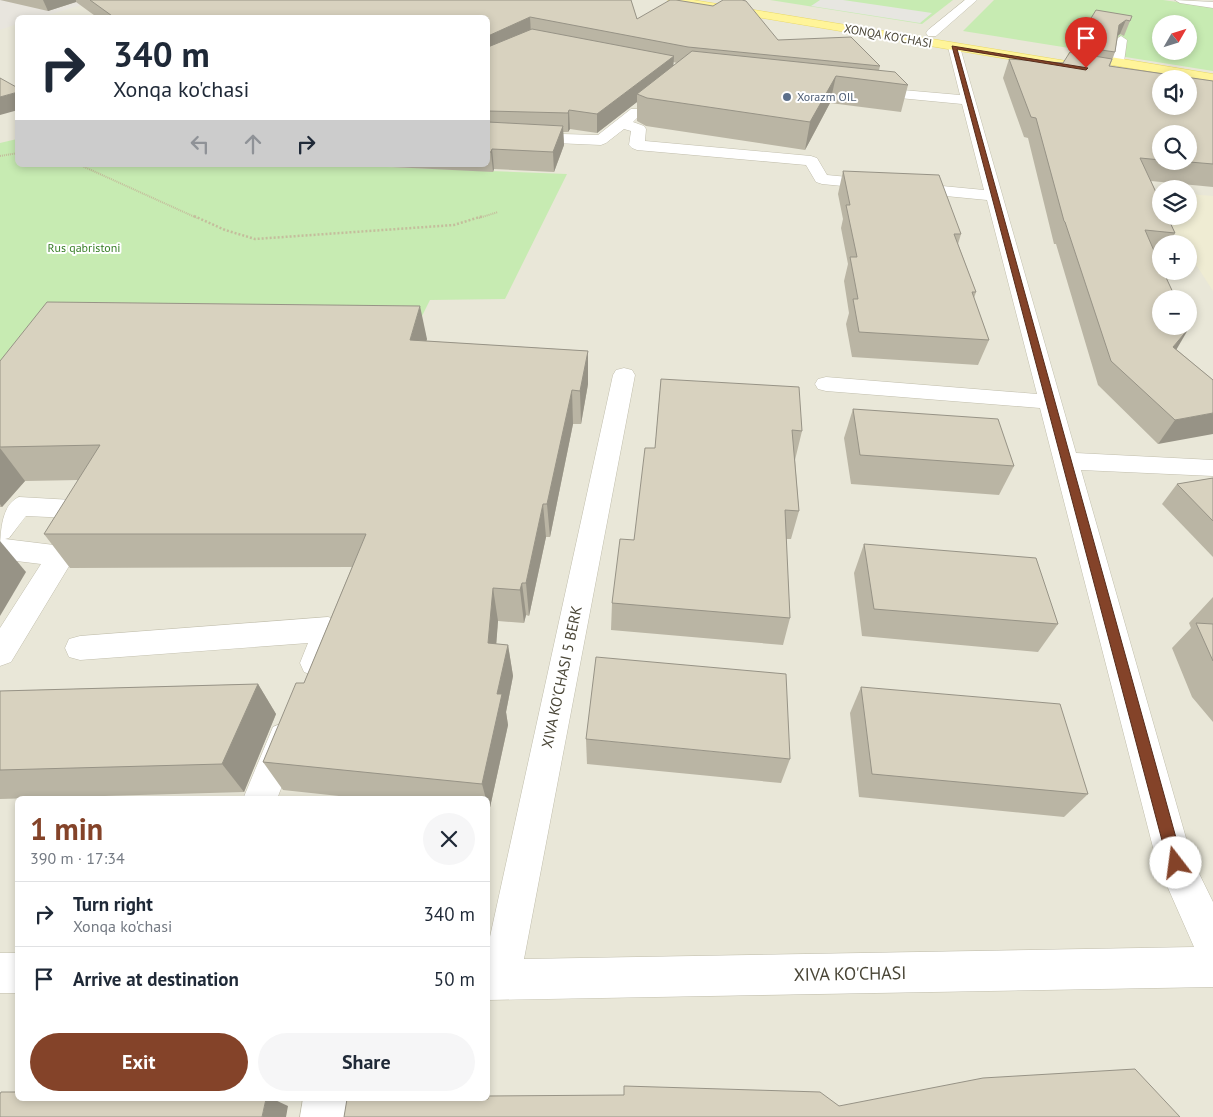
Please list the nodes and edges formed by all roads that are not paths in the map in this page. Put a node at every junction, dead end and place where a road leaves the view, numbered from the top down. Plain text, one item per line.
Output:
1 (673, 0) edge
2 (729, 0) edge
3 (972, 0) edge
4 (1180, 0) edge
5 (1213, 5) edge
6 (932, 33) junction
7 (1121, 40) edge
8 (954, 47) junction
9 (1118, 62) junction
10 (1213, 78) edge
11 (1152, 80) edge
12 (1197, 86) edge
13 (1213, 89) edge
14 (859, 90) edge
15 (968, 100) junction
16 (644, 106) edge
17 (622, 123) junction
18 (490, 136) edge
19 (994, 196) junction
20 (624, 375) dead end
21 (826, 384) dead end
22 (1050, 402) junction
23 (1066, 461) junction
24 (1213, 468) edge
25 (0, 531) edge
26 (0, 550) edge
27 (61, 556) junction
28 (80, 648) dead end
29 (0, 653) edge
30 (261, 796) edge
31 (1213, 945) edge
32 (1213, 967) edge
33 (0, 973) edge
34 (15, 973) edge
35 (494, 980) edge
36 (325, 1101) edge
37 (322, 1117) edge

1 - 8 main road, XONQA KO'CHASI
2 - 6 main road, XONQA KO'CHASI
3 - 6 street
4 - 5 street
6 - 9 main road, XONQA KO'CHASI
7 - 9 street
8 - 11 main road, XONQA KO'CHASI
8 - 15 street
9 - 10 main road, XONQA KO'CHASI
12 - 13 main road
14 - 15 street
15 - 19 street
16 - 17 street
17 - 18 street
17 - 19 street
19 - 22 street
20 - 35 street, XIVA KO'CHASI 5 BERK
21 - 22 street
22 - 23 street
23 - 24 street
23 - 31 street
25 - 27 street
26 - 27 street
27 - 29 street
28 - 30 street
32 - 35 street, XIVA KO'CHASI
33 - 34 street
36 - 37 street

